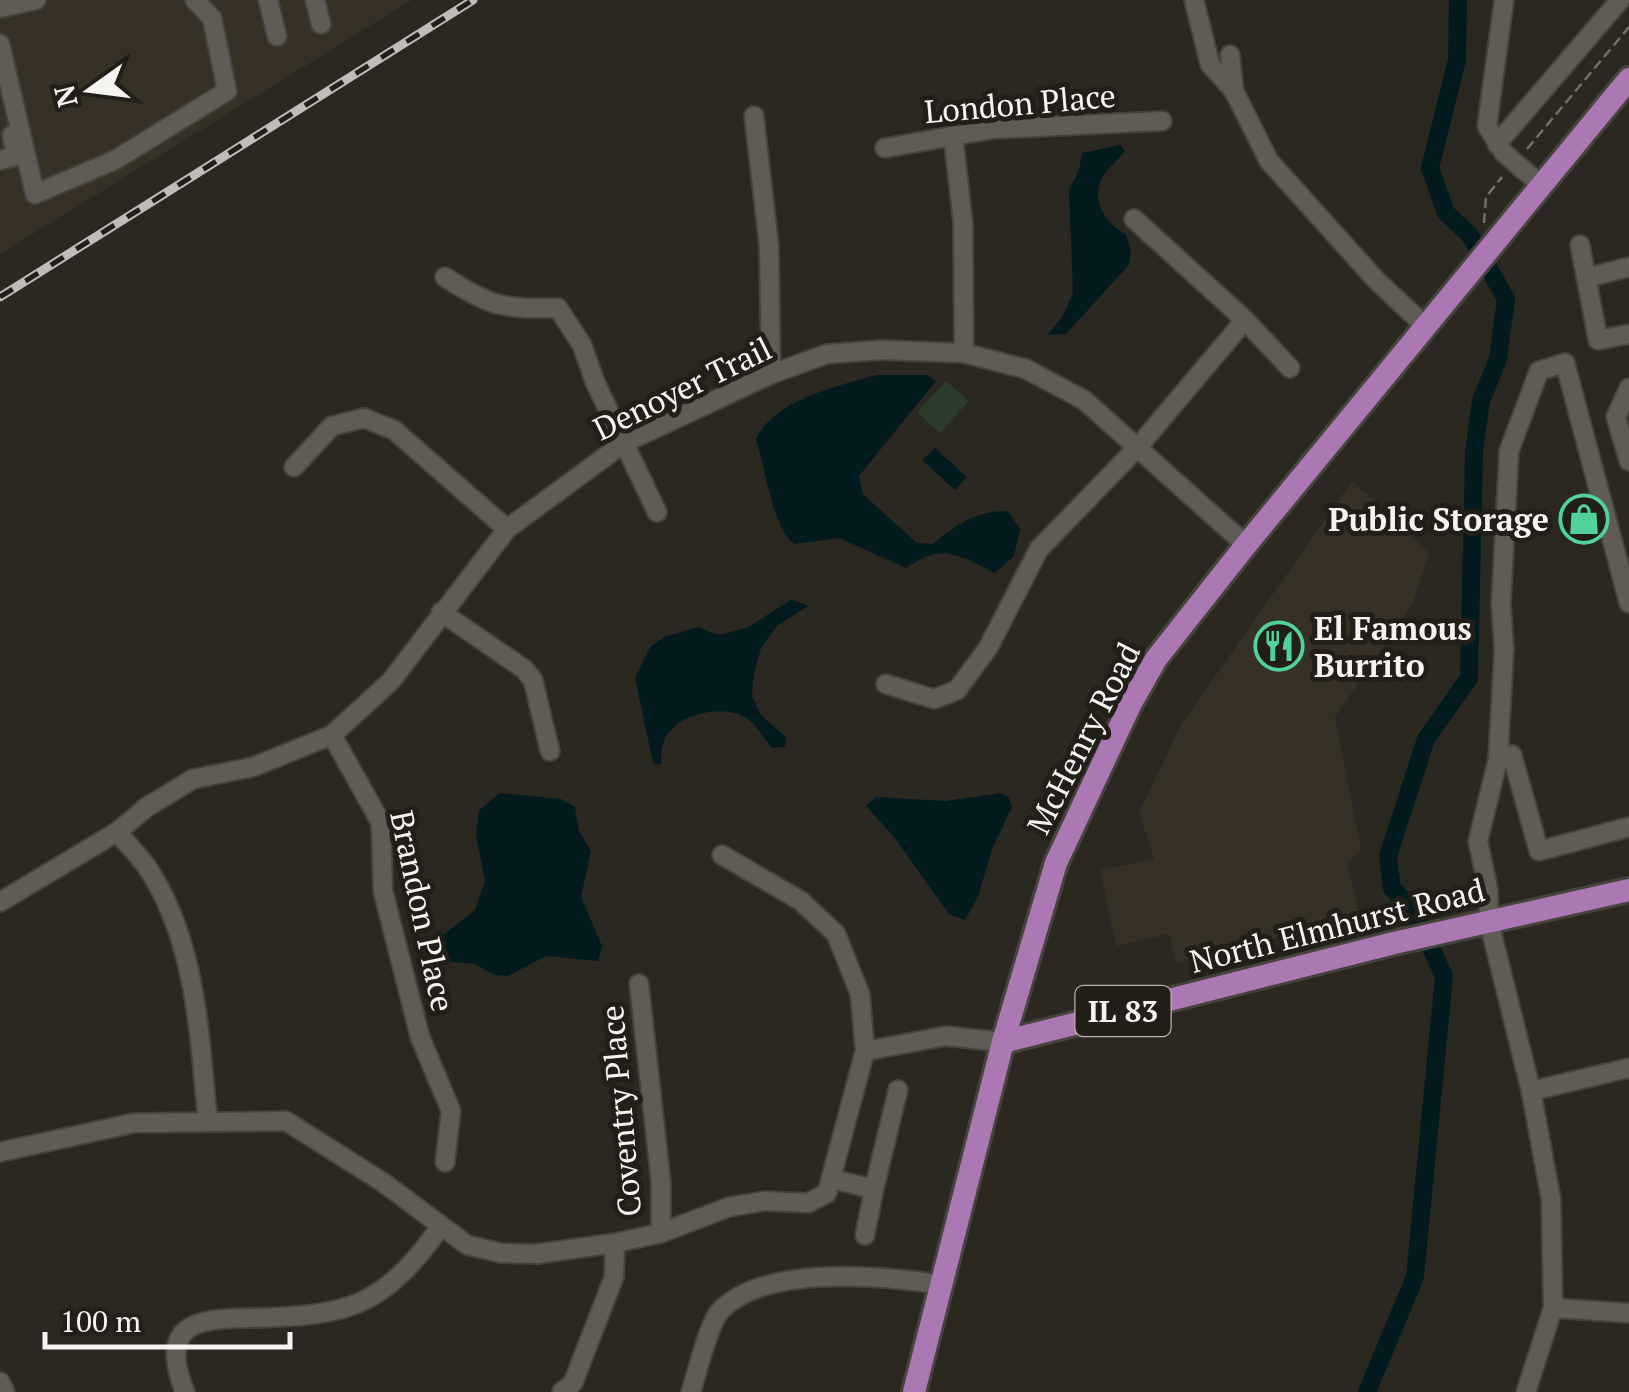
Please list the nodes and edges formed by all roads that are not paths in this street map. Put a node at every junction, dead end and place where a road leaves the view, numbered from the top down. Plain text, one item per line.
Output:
1 (36, 0) edge
2 (194, 0) edge
3 (268, 0) edge
4 (315, 0) edge
5 (1194, 0) edge
6 (1504, 0) edge
7 (1620, 0) edge
8 (0, 8) edge
9 (320, 24) dead end
10 (277, 36) dead end
11 (0, 44) edge
12 (1230, 55) dead end
13 (0, 81) edge
14 (1626, 89) edge
15 (1234, 91) junction
16 (754, 116) dead end
17 (1162, 121) dead end
18 (952, 136) junction
19 (1496, 144) junction
20 (886, 148) dead end
21 (0, 160) edge
22 (1541, 184) junction
23 (1134, 219) dead end
24 (1580, 245) dead end
25 (1629, 267) edge
26 (445, 277) dead end
27 (1586, 278) junction
28 (1245, 320) junction
29 (1424, 325) junction
30 (1629, 334) edge
31 (964, 354) junction
32 (1290, 368) dead end
33 (771, 374) junction
34 (1629, 388) edge
35 (624, 443) junction
36 (1138, 447) junction
37 (1629, 461) edge
38 (294, 467) dead end
39 (657, 512) dead end
40 (506, 528) junction
41 (1246, 545) junction
42 (1629, 603) edge
43 (441, 612) junction
44 (886, 684) dead end
45 (332, 736) junction
46 (550, 751) dead end
47 (1498, 759) junction
48 (1629, 826) edge
49 (116, 832) junction
50 (722, 855) dead end
51 (1629, 890) edge
52 (0, 902) edge
53 (1489, 922) junction
54 (639, 984) dead end
55 (1002, 1042) junction
56 (865, 1051) junction
57 (1629, 1068) edge
58 (898, 1090) dead end
59 (1531, 1091) junction
60 (208, 1122) junction
61 (0, 1152) edge
62 (446, 1162) dead end
63 (831, 1179) junction
64 (874, 1189) junction
65 (441, 1226) junction
66 (660, 1233) junction
67 (864, 1236) dead end
68 (616, 1243) junction
69 (939, 1284) junction
70 (1553, 1308) junction
71 (1629, 1313) edge
72 (0, 1382) edge
73 (5, 1392) edge
74 (185, 1392) edge
75 (562, 1392) edge
76 (691, 1392) edge
77 (914, 1392) edge
78 (1526, 1392) edge

1 - 8 street
2 - 11 street
3 - 10 street
4 - 9 street
5 - 15 street
6 - 19 street
7 - 19 street
12 - 15 street
13 - 21 street
14 - 22 main road, McHenry Road
15 - 29 street
16 - 33 street
17 - 18 street, London Place
18 - 20 street, London Place
18 - 31 street
19 - 22 street
22 - 29 main road, McHenry Road
23 - 28 street
24 - 27 street
25 - 27 street
26 - 35 street
27 - 30 street
28 - 32 street
28 - 36 street
29 - 41 main road, McHenry Road
31 - 33 street, Denoyer Trail
31 - 36 street, Denoyer Trail
33 - 35 street, Denoyer Trail
34 - 37 street
35 - 39 street
35 - 40 street, Denoyer Trail
36 - 41 street, Denoyer Trail
36 - 44 street
38 - 40 street
40 - 43 street, Denoyer Trail
41 - 55 main road, McHenry Road
42 - 47 street
43 - 45 street, Denoyer Trail
43 - 46 street
45 - 49 street, Denoyer Trail
45 - 62 street, Brandon Place
47 - 48 street
47 - 53 street
49 - 52 street, Denoyer Trail
49 - 60 street
50 - 56 street
51 - 53 main road, North Elmhurst Road / IL 83
53 - 55 main road, North Elmhurst Road / IL 83
53 - 59 street
54 - 66 street, Coventry Place
55 - 56 street
55 - 69 main road, McHenry Road
56 - 63 street
57 - 59 street
58 - 64 street
59 - 70 street
60 - 61 street
60 - 65 street
63 - 64 street
63 - 66 street
64 - 67 street
65 - 68 street
65 - 74 street
66 - 68 street
68 - 75 street
69 - 76 street
69 - 77 main road, McHenry Road
70 - 71 street
70 - 78 street
72 - 73 street

